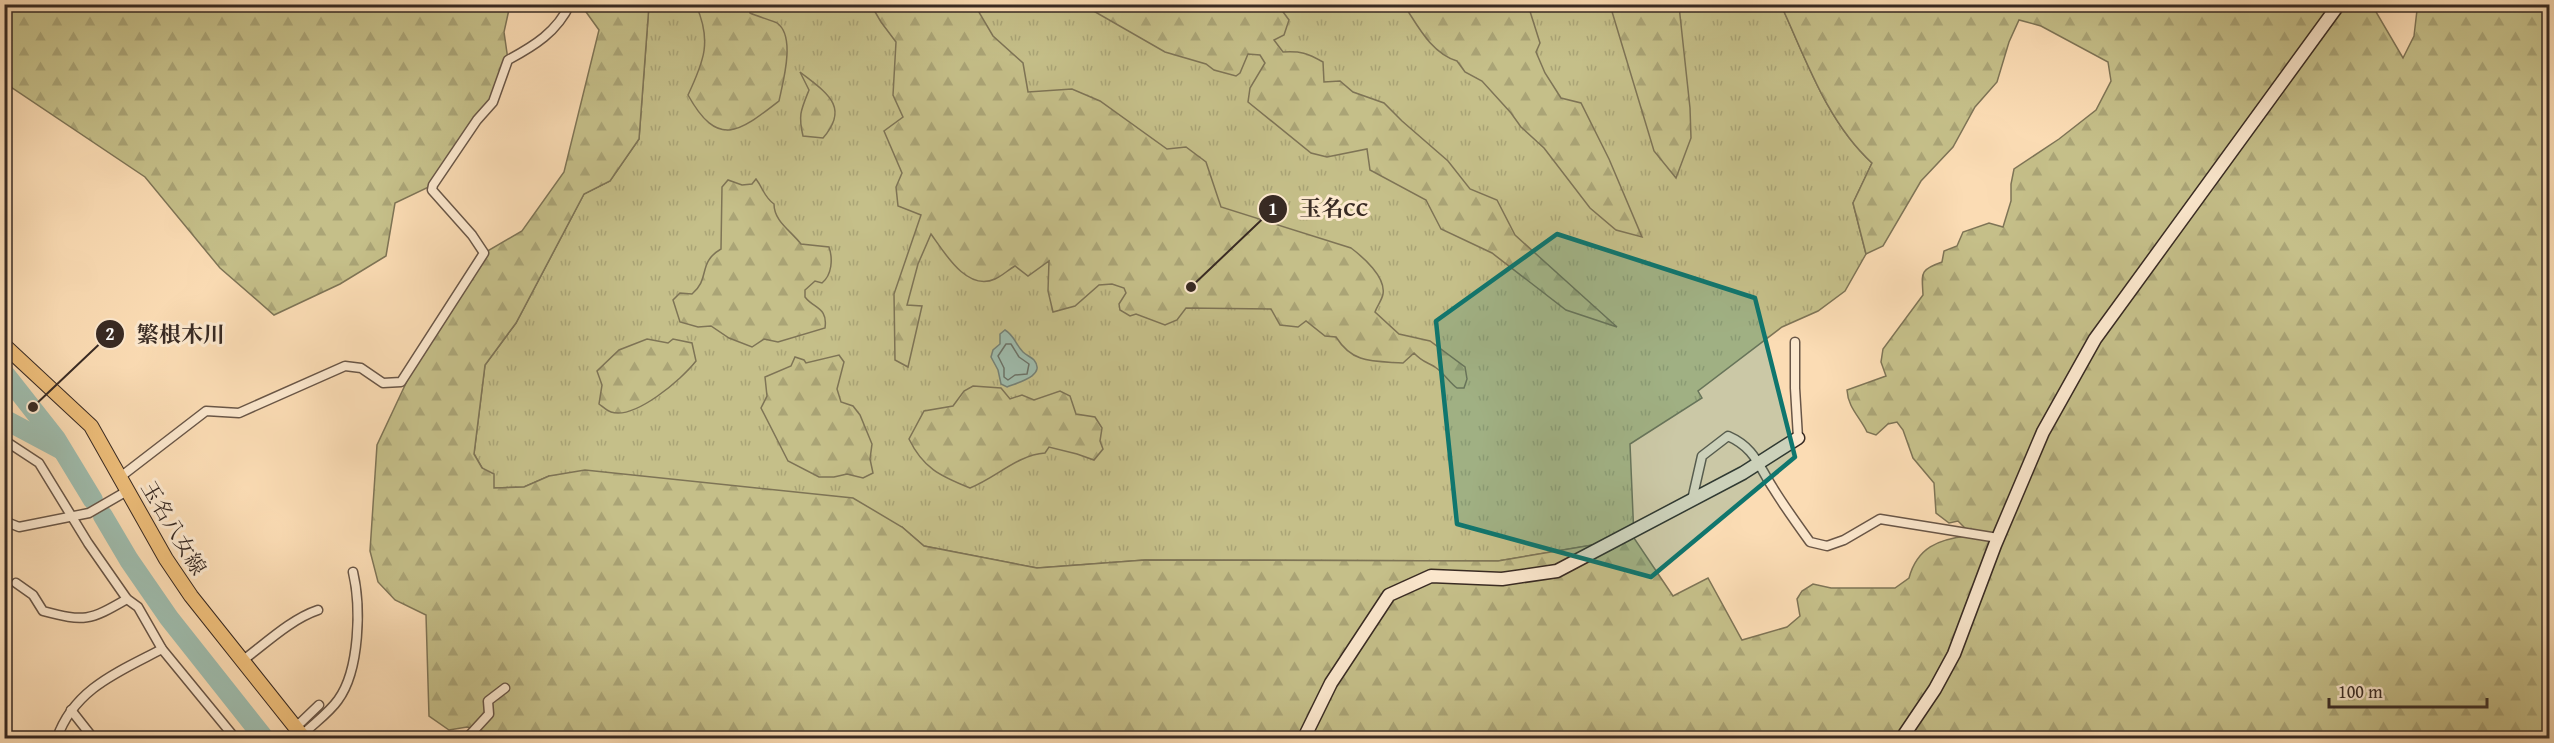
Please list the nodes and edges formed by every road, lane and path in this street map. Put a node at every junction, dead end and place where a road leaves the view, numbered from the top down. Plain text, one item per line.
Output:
1 (570, 4) edge
2 (2338, 4) edge
3 (1795, 342) dead end
4 (4, 345) edge
5 (1798, 438) joint
6 (4, 440) edge
7 (1760, 462) junction
8 (119, 478) junction
9 (127, 491) junction
10 (1692, 500) junction
11 (72, 517) junction
12 (4, 521) edge
13 (1998, 538) junction
14 (352, 572) dead end
15 (16, 583) dead end
16 (127, 598) junction
17 (318, 610) dead end
18 (162, 649) junction
19 (242, 661) junction
20 (506, 688) dead end
21 (319, 705) dead end
22 (70, 710) junction
23 (300, 734) edge
24 (57, 738) edge
25 (93, 738) edge
26 (235, 738) edge
27 (468, 738) edge
28 (1304, 738) edge
29 (1902, 738) edge

1 - 8 street
2 - 13 street
3 - 5 street
4 - 8 main road, 玉名八女線
5 - 7 street
6 - 11 street
7 - 10 street
7 - 10 street
7 - 13 street
8 - 9 main road, 玉名八女線
9 - 11 street
9 - 19 main road, 玉名八女線
10 - 28 street
11 - 12 street
11 - 16 street
13 - 29 street
14 - 23 street
15 - 16 street
16 - 18 street
17 - 19 street
18 - 22 street
18 - 26 street
19 - 23 main road, 玉名八女線
20 - 27 street
21 - 23 street
22 - 24 street
22 - 25 street

